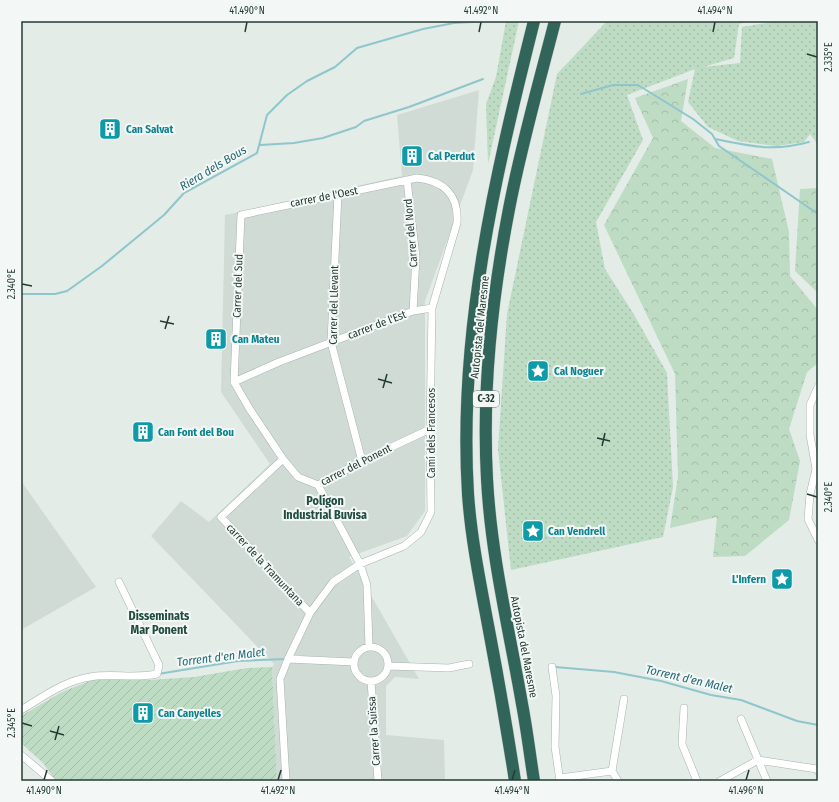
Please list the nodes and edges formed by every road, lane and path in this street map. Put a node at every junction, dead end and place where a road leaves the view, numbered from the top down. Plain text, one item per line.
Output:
1 (534, 21) edge
2 (555, 21) edge
3 (407, 180) junction
4 (338, 194) junction
5 (241, 215) joint
6 (432, 308) junction
7 (413, 311) junction
8 (331, 342) junction
9 (234, 382) junction
10 (818, 387) edge
11 (430, 428) junction
12 (283, 459) junction
13 (362, 461) junction
14 (318, 486) junction
15 (818, 540) edge
16 (360, 564) junction
17 (119, 582) dead end
18 (310, 613) junction
19 (369, 647) junction
20 (288, 659) junction
21 (354, 662) junction
22 (469, 664) dead end
23 (388, 666) junction
24 (552, 667) dead end
25 (371, 681) junction
26 (624, 699) dead end
27 (684, 708) dead end
28 (21, 710) edge
29 (741, 719) dead end
30 (21, 755) edge
31 (758, 760) junction
32 (612, 771) junction
33 (818, 771) edge
34 (560, 779) edge
35 (52, 781) edge
36 (286, 781) edge
37 (378, 781) edge
38 (515, 781) edge
39 (534, 781) edge
40 (618, 781) edge
41 (697, 781) edge
42 (720, 781) edge
43 (767, 781) edge

1 - 38 highway, Autopista del Maresme / C-32
2 - 39 highway, Autopista del Maresme / C-32
3 - 4 street, carrer de l'Oest
3 - 6 street, Camí dels Francesos
3 - 7 street, Carrer del Nord
4 - 5 street, carrer de l'Oest
4 - 8 street, Carrer del Llevant
5 - 9 street, Carrer del Sud
6 - 7 street, carrer de l'Est
6 - 11 street, Camí dels Francesos
7 - 8 street, carrer de l'Est
8 - 9 street, carrer de l'Est
8 - 13 street, Carrer del Llevant
9 - 12 street, carrer del Ponent
10 - 15 street
11 - 13 street, carrer del Ponent
11 - 16 street, Camí dels Francesos
12 - 14 street, carrer del Ponent
12 - 18 street, carrer de la Tramuntana
13 - 14 street, carrer del Ponent
14 - 16 street
16 - 18 street, Camí dels Francesos
16 - 19 street
17 - 28 street
18 - 20 street, Camí dels Francesos
19 - 21 street
19 - 23 street
20 - 21 street
20 - 36 street, Camí dels Francesos
21 - 25 street
22 - 23 street
23 - 25 street
24 - 34 street
25 - 37 street, Carrer la Suïssa
26 - 32 street
27 - 41 street
29 - 31 street
30 - 35 street
31 - 33 street
31 - 42 street
31 - 43 street
32 - 34 street
32 - 40 street

